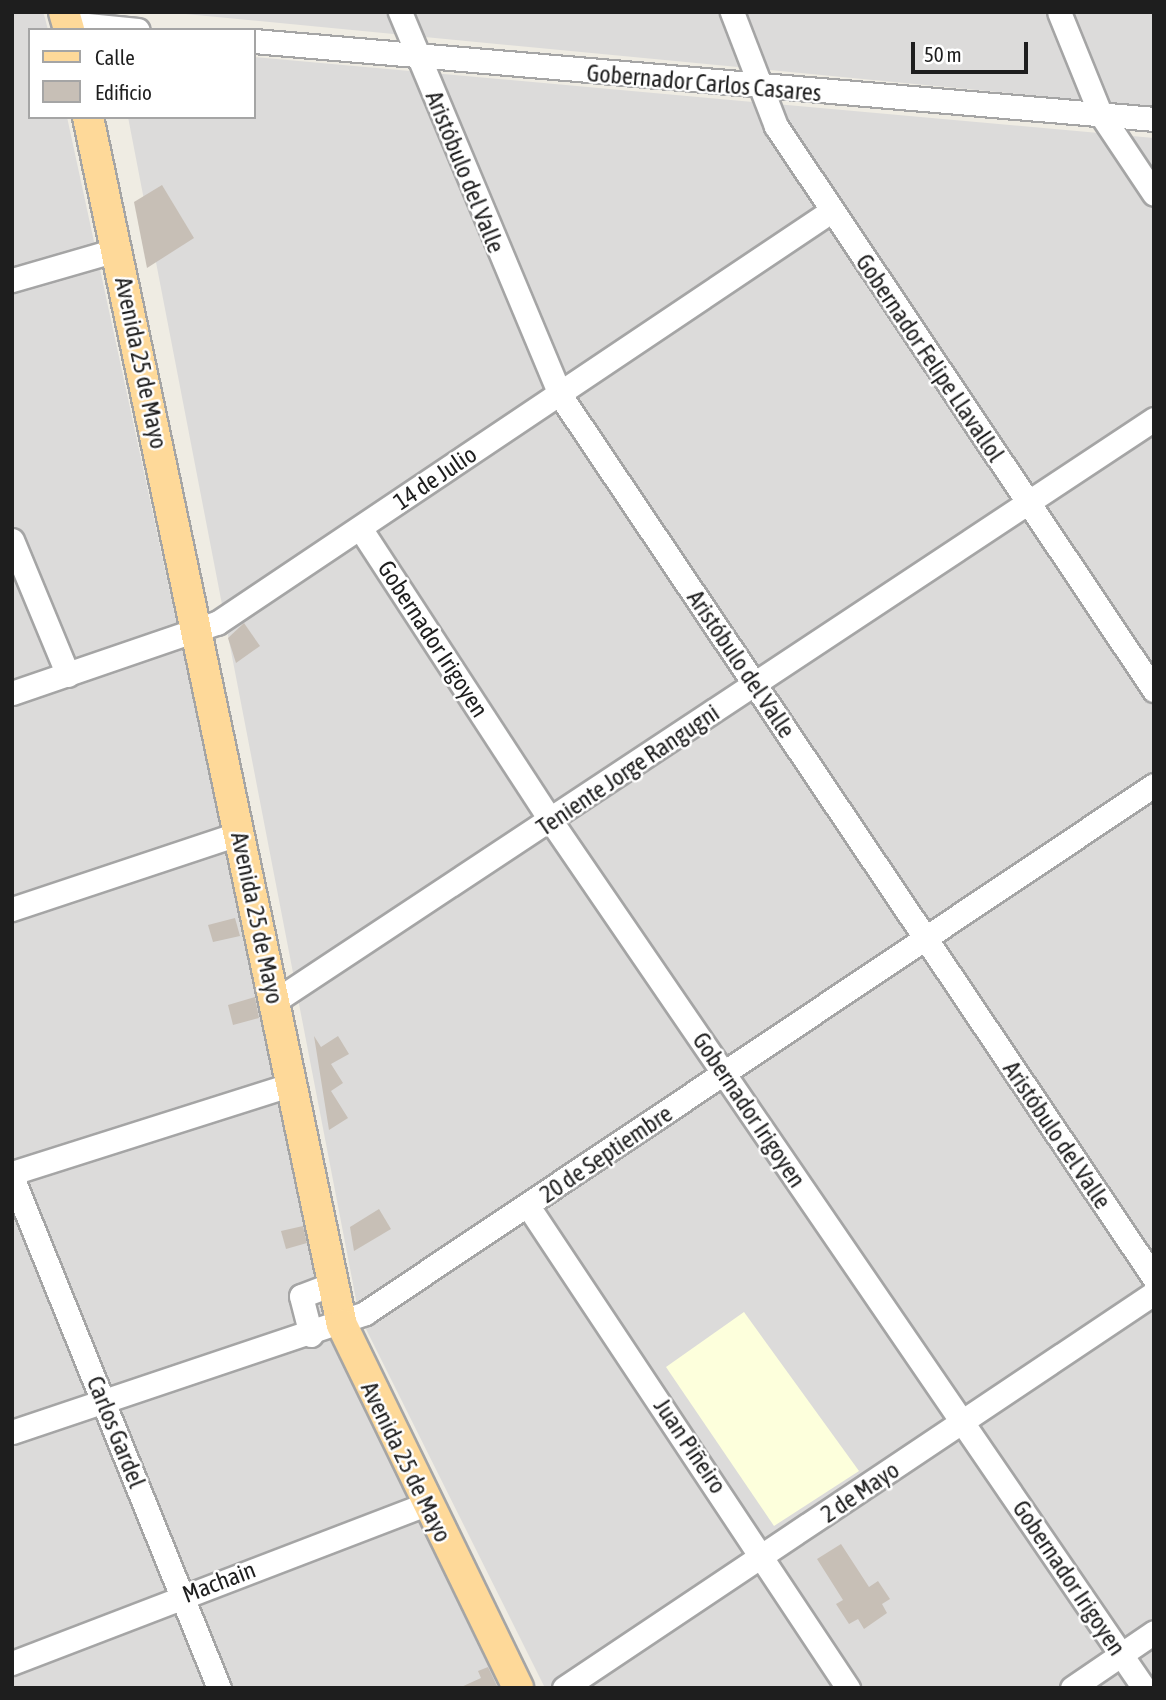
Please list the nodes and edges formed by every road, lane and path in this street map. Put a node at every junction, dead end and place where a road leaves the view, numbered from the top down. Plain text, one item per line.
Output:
1 (400, 12) edge
2 (732, 12) edge
3 (1059, 12) edge
4 (67, 22) edge
5 (120, 28) edge
6 (256, 41) edge
7 (418, 56) junction
8 (761, 89) junction
9 (1100, 113) junction
10 (88, 119) edge
11 (1154, 119) edge
12 (1154, 194) edge
13 (831, 211) junction
14 (116, 250) junction
15 (12, 280) edge
16 (560, 395) junction
17 (1154, 419) edge
18 (1029, 505) junction
19 (360, 528) junction
20 (12, 540) edge
21 (199, 633) junction
22 (68, 676) junction
23 (756, 685) junction
24 (1154, 690) edge
25 (12, 693) edge
26 (1154, 785) edge
27 (551, 821) junction
28 (238, 834) junction
29 (12, 908) edge
30 (927, 941) junction
31 (275, 1001) junction
32 (724, 1074) junction
33 (292, 1084) junction
34 (12, 1175) edge
35 (528, 1206) junction
36 (1154, 1278) edge
37 (332, 1284) junction
38 (1154, 1293) edge
39 (342, 1325) junction
40 (311, 1335) junction
41 (104, 1402) junction
42 (963, 1423) junction
43 (12, 1432) edge
44 (426, 1504) junction
45 (764, 1558) junction
46 (182, 1596) junction
47 (1154, 1632) edge
48 (1121, 1654) junction
49 (12, 1663) edge
50 (219, 1688) edge
51 (518, 1688) edge
52 (564, 1688) edge
53 (848, 1688) edge
54 (1072, 1688) edge
55 (1144, 1688) edge

1 - 7 street, Aristóbulo del Valle
2 - 8 street, Gobernador Felipe Llavallol
3 - 9 street
4 - 5 street
6 - 7 street, Gobernador Carlos Casares
7 - 8 street, Gobernador Carlos Casares
7 - 16 street, Aristóbulo del Valle
8 - 9 street, Gobernador Carlos Casares
8 - 13 street, Gobernador Felipe Llavallol
9 - 11 street, Gobernador Carlos Casares
9 - 12 street
10 - 14 main road, Avenida 25 de Mayo
13 - 16 street, 14 de Julio
13 - 18 street, Gobernador Felipe Llavallol
14 - 15 street
14 - 21 main road, Avenida 25 de Mayo
16 - 19 street, 14 de Julio
16 - 23 street, Aristóbulo del Valle
17 - 18 street, Teniente Jorge Rangugni
18 - 23 street, Teniente Jorge Rangugni
18 - 24 street, Gobernador Felipe Llavallol
19 - 21 street, 14 de Julio
19 - 27 street, Gobernador Irigoyen
20 - 22 street
21 - 22 street, 14 de Julio
21 - 28 main road, Avenida 25 de Mayo
22 - 25 street, 14 de Julio
23 - 27 street, Teniente Jorge Rangugni
23 - 30 street, Aristóbulo del Valle
26 - 30 street, 20 de Septiembre
27 - 31 street, Teniente Jorge Rangugni
27 - 32 street, Gobernador Irigoyen
28 - 29 street
28 - 31 main road, Avenida 25 de Mayo
30 - 32 street, 20 de Septiembre
30 - 36 street, Aristóbulo del Valle
31 - 33 main road, Avenida 25 de Mayo
32 - 35 street, 20 de Septiembre
32 - 42 street, Gobernador Irigoyen
33 - 34 street
33 - 37 main road, Avenida 25 de Mayo
34 - 41 street, Carlos Gardel
35 - 39 street, 20 de Septiembre
35 - 45 street, Juan Piñeiro
37 - 39 main road, Avenida 25 de Mayo
37 - 40 street
38 - 42 street, 2 de Mayo
39 - 40 street, 20 de Septiembre
39 - 44 main road, Avenida 25 de Mayo
40 - 41 street, 20 de Septiembre
41 - 43 street, 20 de Septiembre
41 - 46 street, Carlos Gardel
42 - 45 street, 2 de Mayo
42 - 48 street, Gobernador Irigoyen
44 - 46 street, Machain
44 - 51 main road, Avenida 25 de Mayo
45 - 52 street, 2 de Mayo
45 - 53 street, Juan Piñeiro
46 - 49 street, Machain
46 - 50 street, Carlos Gardel
47 - 48 street
48 - 54 street
48 - 55 street, Gobernador Irigoyen

